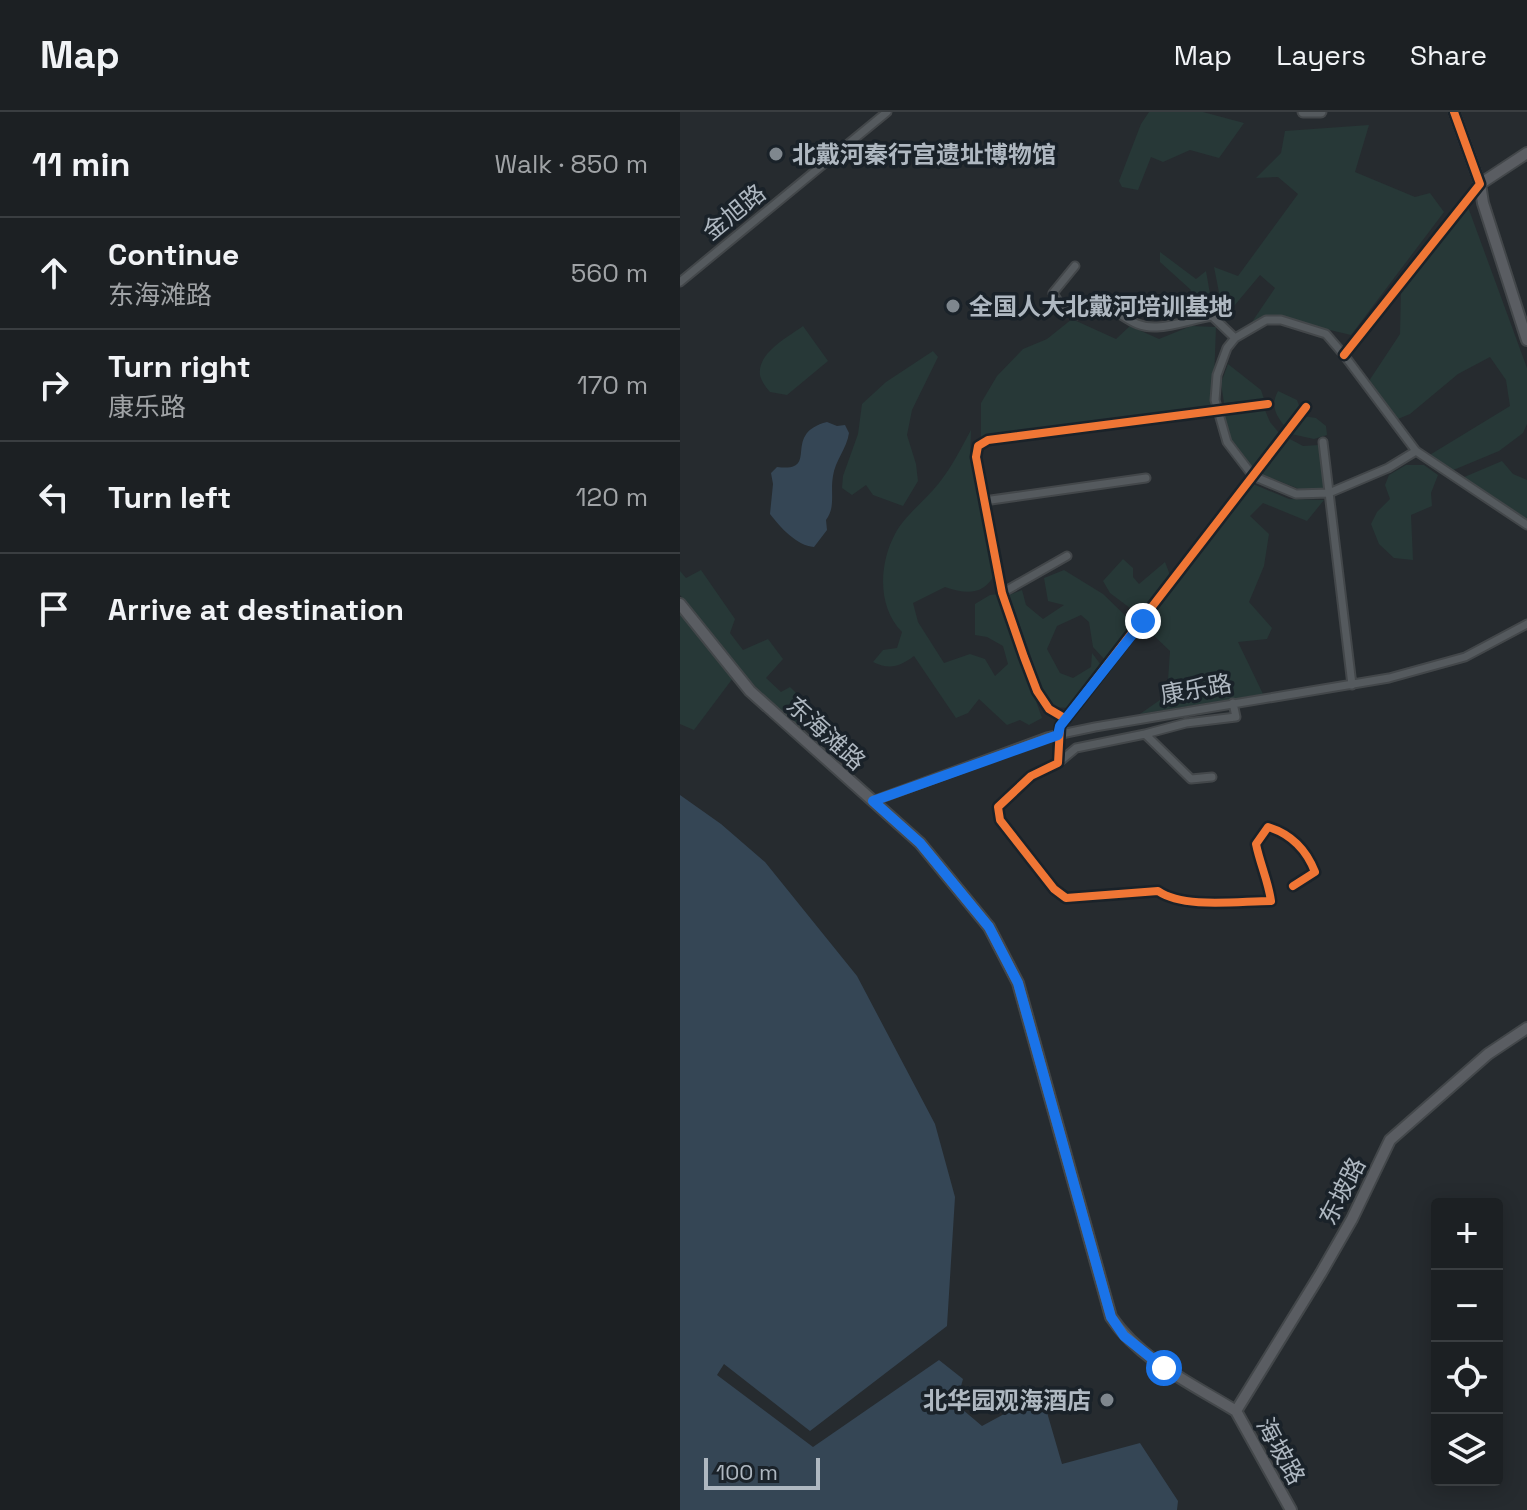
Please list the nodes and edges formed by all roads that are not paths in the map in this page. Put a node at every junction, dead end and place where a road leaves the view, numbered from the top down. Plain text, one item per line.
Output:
1 (887, 112) edge
2 (1303, 112) edge
3 (1321, 112) edge
4 (1454, 112) edge
5 (1527, 153) edge
6 (1480, 184) junction
7 (1075, 266) dead end
8 (680, 282) edge
9 (1235, 338) junction
10 (1527, 340) edge
11 (1344, 355) junction
12 (1268, 404) dead end
13 (1306, 407) dead end
14 (1218, 409) junction
15 (1323, 442) dead end
16 (1416, 451) junction
17 (1253, 476) junction
18 (1146, 478) dead end
19 (1329, 493) junction
20 (984, 501) junction
21 (1527, 525) edge
22 (1067, 556) dead end
23 (1002, 593) junction
24 (680, 604) edge
25 (1527, 624) edge
26 (1352, 685) junction
27 (1233, 703) junction
28 (1066, 719) junction
29 (1145, 734) junction
30 (1058, 735) junction
31 (1058, 763) junction
32 (1212, 777) dead end
33 (873, 801) junction
34 (1293, 886) dead end
35 (1527, 1028) edge
36 (1236, 1411) junction
37 (1291, 1510) edge

1 - 8 street, 金旭路
2 - 3 street
4 - 6 street
5 - 6 main road
6 - 10 main road
6 - 11 street
7 - 9 street
9 - 11 street
9 - 14 street
11 - 16 street
12 - 14 street
13 - 17 street
14 - 17 street
14 - 20 street
15 - 19 street
16 - 19 street
16 - 21 street
17 - 19 street
17 - 28 street
18 - 20 street
19 - 26 street
20 - 23 street
22 - 23 street
23 - 28 street
24 - 33 main road, 东海滩路
25 - 26 street, 康乐路
26 - 27 street, 康乐路
27 - 29 street
27 - 30 street, 康乐路
28 - 30 street
29 - 31 street
29 - 32 street
30 - 31 street
30 - 33 street, 康乐路
31 - 34 street
33 - 36 main road, 东海滩路
35 - 36 main road, 东坡路
36 - 37 main road, 海坡路

